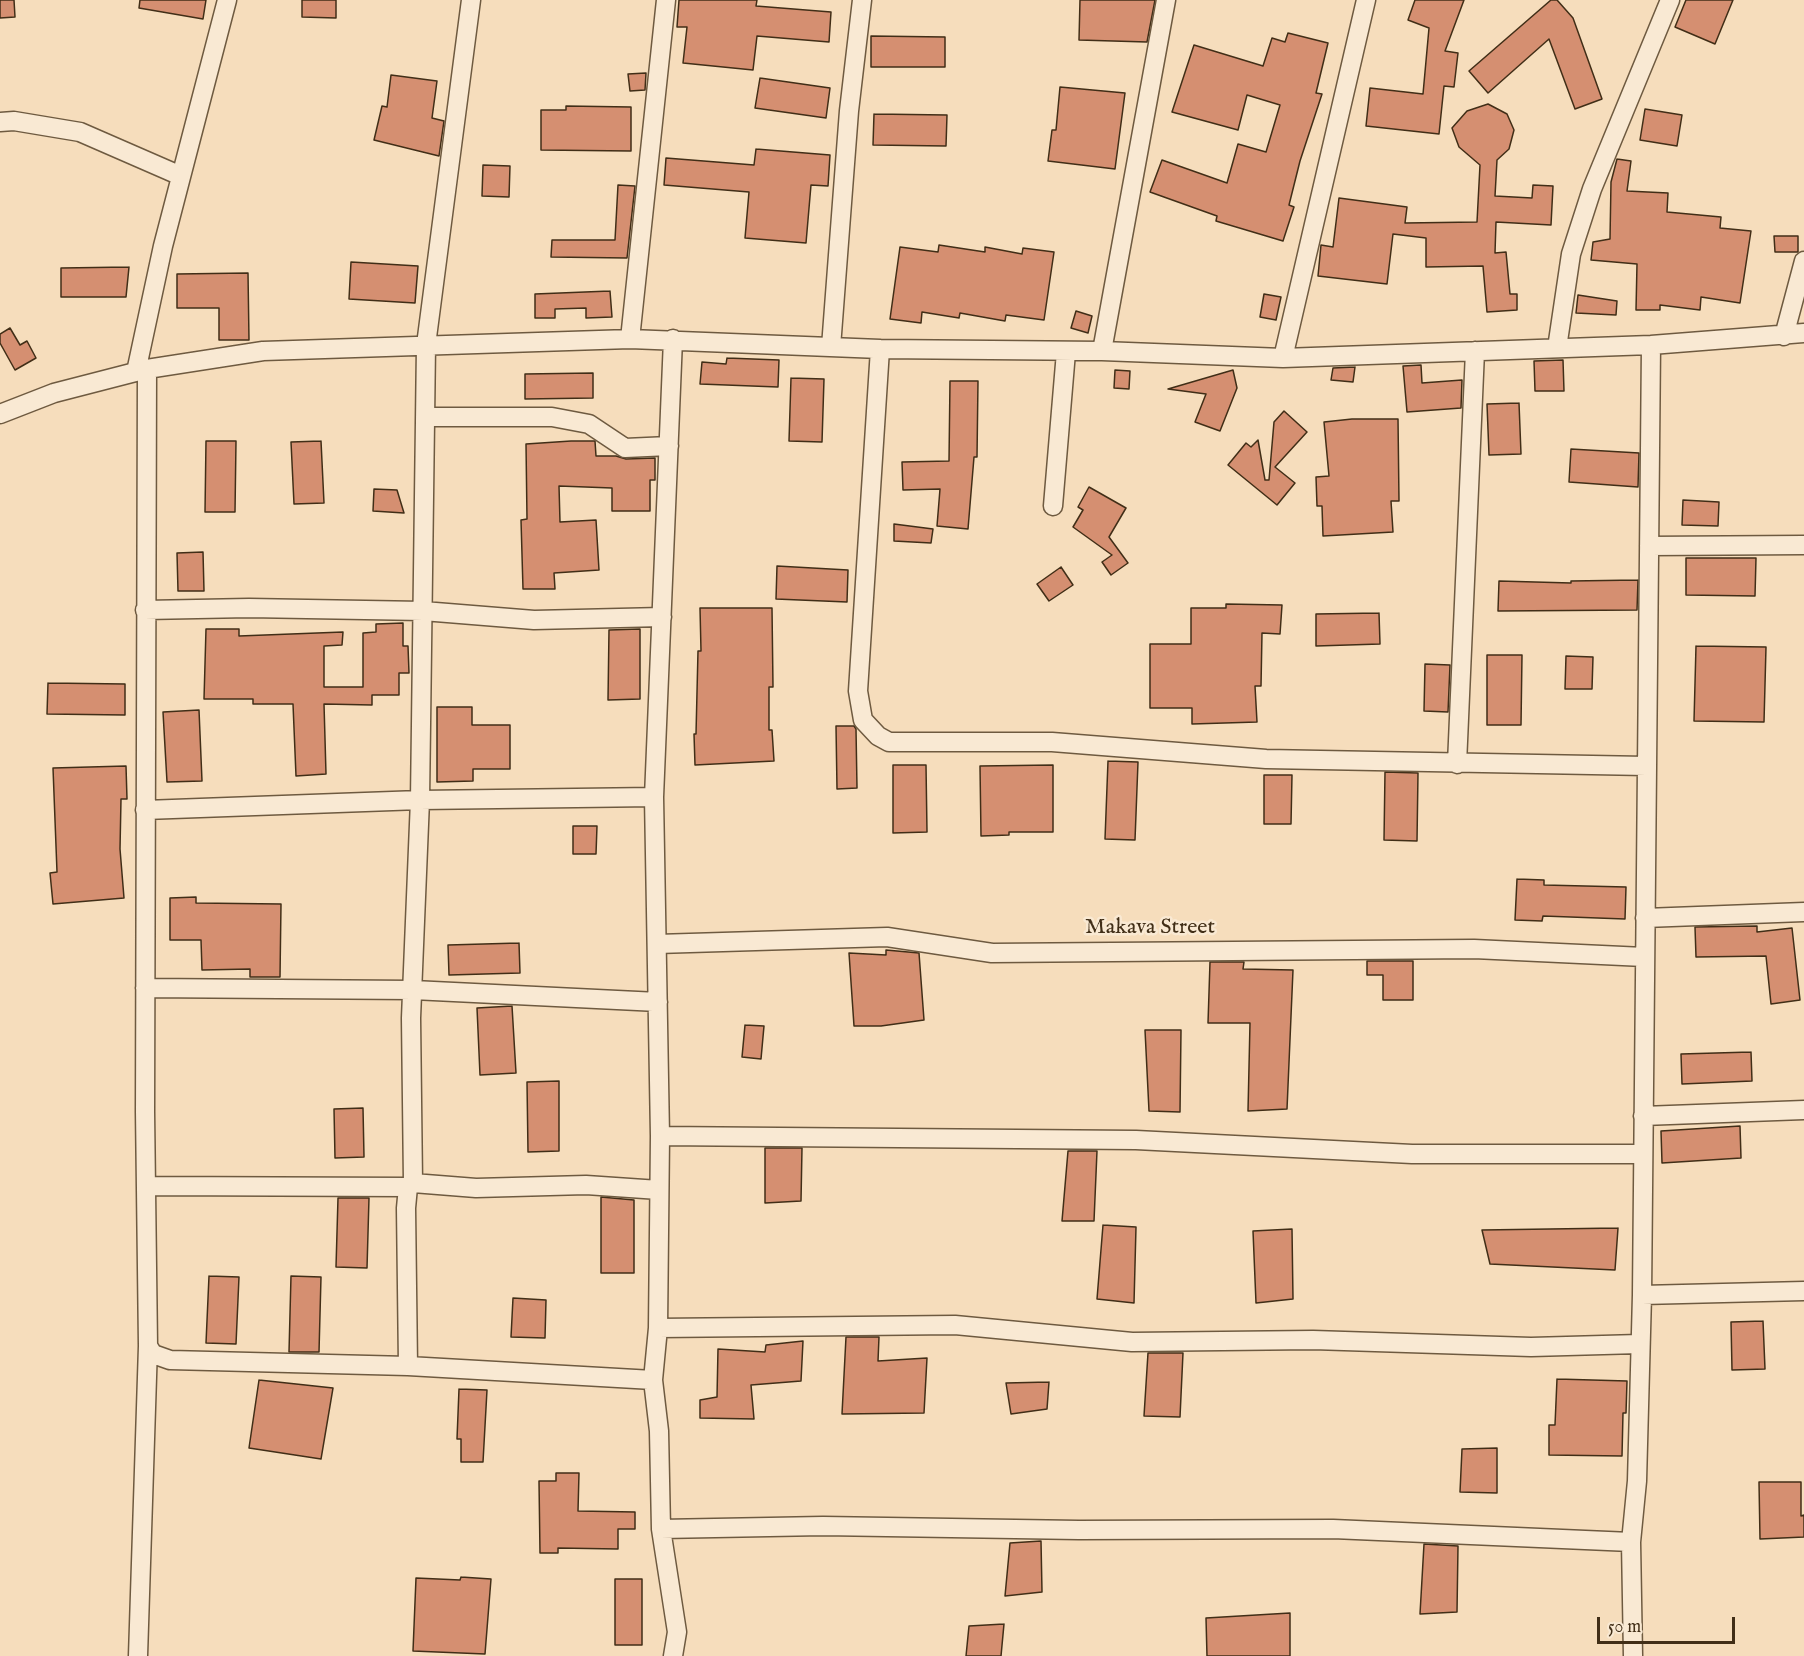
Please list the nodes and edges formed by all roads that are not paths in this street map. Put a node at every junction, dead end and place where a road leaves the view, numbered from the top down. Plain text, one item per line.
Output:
1 (227, 0) edge
2 (471, 0) edge
3 (666, 0) edge
4 (862, 0) edge
5 (1166, 0) edge
6 (1366, 0) edge
7 (1670, 0) edge
8 (0, 122) edge
9 (181, 176) junction
10 (1804, 261) edge
11 (1804, 333) edge
12 (1784, 336) junction
13 (630, 339) junction
14 (673, 339) junction
15 (426, 345) junction
16 (1651, 345) junction
17 (831, 347) junction
18 (1557, 348) junction
19 (880, 350) junction
20 (1102, 351) junction
21 (1475, 351) junction
22 (1066, 352) junction
23 (1283, 358) junction
24 (142, 371) junction
25 (0, 414) edge
26 (425, 417) junction
27 (669, 446) junction
28 (1053, 506) dead end
29 (1804, 545) edge
30 (1650, 546) junction
31 (145, 610) junction
32 (423, 611) junction
33 (662, 617) junction
34 (1457, 764) junction
35 (1646, 766) junction
36 (654, 797) junction
37 (420, 800) junction
38 (145, 810) junction
39 (1804, 912) edge
40 (1645, 918) junction
41 (657, 944) junction
42 (1644, 957) junction
43 (146, 988) junction
44 (413, 990) junction
45 (658, 1002) junction
46 (1804, 1110) edge
47 (1643, 1116) junction
48 (660, 1136) junction
49 (1641, 1154) junction
50 (410, 1185) junction
51 (146, 1186) junction
52 (659, 1190) junction
53 (1804, 1291) edge
54 (1642, 1295) junction
55 (658, 1328) junction
56 (1639, 1344) junction
57 (148, 1346) junction
58 (408, 1366) junction
59 (653, 1380) junction
60 (661, 1529) junction
61 (1631, 1542) junction
62 (138, 1656) edge
63 (673, 1656) edge
64 (1633, 1656) edge

1 - 9 street
2 - 15 street
3 - 13 street
4 - 17 street
5 - 20 street
6 - 23 street
7 - 18 street
8 - 9 street
9 - 24 street
10 - 12 street
11 - 12 street
12 - 16 street
13 - 14 street
13 - 15 street
14 - 17 street
14 - 27 street
15 - 24 street
15 - 26 street
16 - 18 street
16 - 30 street
17 - 19 street
18 - 21 street
19 - 22 street
19 - 34 street
20 - 22 street
20 - 23 street
21 - 23 street
21 - 34 street
22 - 28 street
24 - 25 street
24 - 31 street
26 - 27 street
26 - 32 street
27 - 33 street
29 - 30 street
30 - 35 street
31 - 32 street
31 - 38 street
32 - 33 street
32 - 37 street
33 - 36 street
34 - 35 street
35 - 40 street
36 - 37 street
36 - 41 street
37 - 38 street
37 - 44 street
38 - 43 street
39 - 40 street
40 - 42 street
41 - 42 street, Makava Street
41 - 45 street
42 - 47 street
43 - 44 street
43 - 51 street
44 - 45 street
44 - 50 street
45 - 48 street
46 - 47 street
47 - 49 street
48 - 49 street
48 - 52 street
49 - 54 street
50 - 51 street
50 - 52 street
50 - 58 street
51 - 57 street
52 - 55 street
53 - 54 street
54 - 56 street
55 - 56 street
55 - 59 street
56 - 61 street
57 - 58 street
57 - 62 street
58 - 59 street
59 - 60 street
60 - 61 street
60 - 63 street
61 - 64 street

